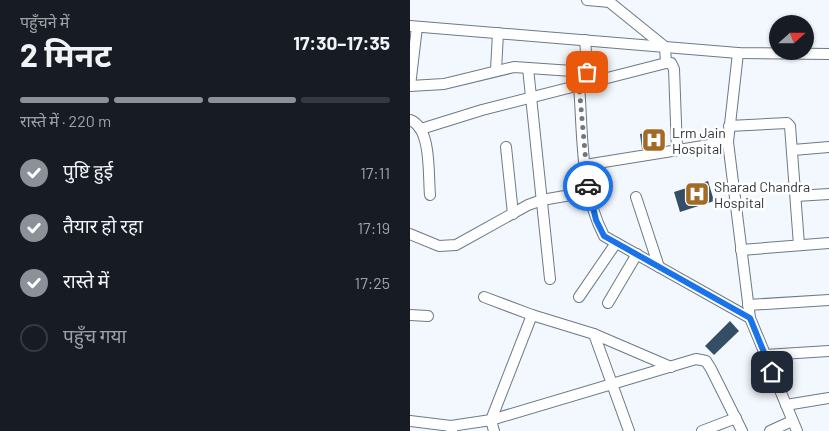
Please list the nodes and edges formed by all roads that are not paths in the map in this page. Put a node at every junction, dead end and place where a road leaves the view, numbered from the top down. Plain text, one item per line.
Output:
1 (587, 0) edge
2 (608, 1) edge
3 (414, 26) edge
4 (498, 33) junction
5 (585, 40) junction
6 (665, 47) junction
7 (738, 53) junction
8 (829, 54) edge
9 (666, 63) junction
10 (528, 68) junction
11 (496, 70) junction
12 (587, 72) junction
13 (584, 84) junction
14 (410, 86) edge
15 (531, 97) junction
16 (410, 120) edge
17 (729, 126) junction
18 (422, 129) junction
19 (728, 142) junction
20 (506, 147) dead end
21 (829, 147) edge
22 (677, 150) junction
23 (793, 150) junction
24 (585, 165) junction
25 (588, 192) junction
26 (430, 194) dead end
27 (829, 194) edge
28 (796, 196) junction
29 (636, 198) dead end
30 (542, 200) junction
31 (513, 214) junction
32 (410, 234) edge
33 (616, 242) junction
34 (829, 243) edge
35 (799, 245) junction
36 (741, 250) junction
37 (637, 254) junction
38 (659, 267) junction
39 (550, 279) dead end
40 (484, 297) dead end
41 (578, 297) dead end
42 (829, 300) edge
43 (608, 303) dead end
44 (748, 305) junction
45 (410, 315) edge
46 (532, 315) junction
47 (428, 316) dead end
48 (750, 318) junction
49 (594, 334) junction
50 (829, 351) edge
51 (765, 355) junction
52 (671, 367) junction
53 (612, 385) junction
54 (829, 398) edge
55 (786, 405) junction
56 (736, 418) junction
57 (491, 420) junction
58 (410, 421) edge
59 (792, 421) junction
60 (451, 428) edge
61 (494, 431) edge
62 (629, 431) edge
63 (702, 431) edge
64 (742, 431) edge
65 (770, 431) edge
66 (797, 431) edge

1 - 2 street
2 - 6 street
3 - 4 street
3 - 14 street
4 - 5 street
4 - 11 street
5 - 6 street
5 - 12 street
6 - 7 street
6 - 9 street
7 - 8 street
7 - 17 street
9 - 13 street
9 - 22 street
10 - 11 street
10 - 12 street
10 - 15 street
11 - 14 street
12 - 13 street
13 - 15 street
13 - 24 street
15 - 18 street
15 - 30 street
16 - 18 street
17 - 19 street
17 - 23 street
18 - 26 street
19 - 22 street
19 - 36 street
20 - 31 street
21 - 23 street
22 - 24 street
23 - 28 street
24 - 25 street
25 - 30 street
25 - 33 street
27 - 28 street
28 - 35 street
29 - 38 street
30 - 31 street
30 - 39 street
31 - 32 street
33 - 37 street
33 - 41 street
34 - 35 street
35 - 36 street
36 - 44 street
37 - 38 street
37 - 43 street
38 - 48 street
40 - 46 street
42 - 44 street
44 - 48 street
45 - 47 street
46 - 49 street
46 - 57 street
48 - 51 street
49 - 52 street
49 - 53 street
50 - 51 street
51 - 55 street
52 - 53 street
52 - 56 street
53 - 57 street
53 - 62 street
54 - 55 street
55 - 59 street
56 - 63 street
56 - 64 street
57 - 60 street
57 - 61 street
58 - 60 street
59 - 65 street
59 - 66 street

